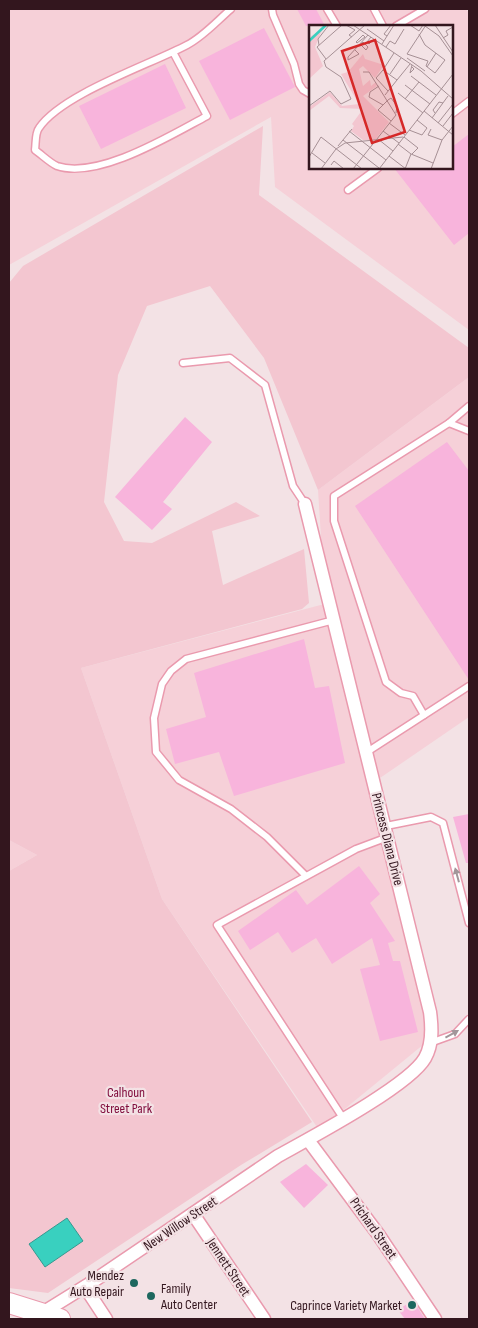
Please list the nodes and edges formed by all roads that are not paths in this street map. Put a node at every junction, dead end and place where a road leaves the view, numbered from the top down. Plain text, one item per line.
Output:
1 (231, 9) edge
2 (272, 9) edge
3 (327, 9) edge
4 (374, 9) edge
5 (425, 9) edge
6 (336, 25) edge
7 (382, 25) edge
8 (398, 25) edge
9 (173, 52) junction
10 (309, 93) edge
11 (469, 101) edge
12 (453, 113) edge
13 (377, 169) edge
14 (348, 190) dead end
15 (183, 363) dead end
16 (469, 406) edge
17 (449, 423) junction
18 (469, 431) edge
19 (305, 504) joint
20 (334, 620) junction
21 (469, 686) edge
22 (424, 715) junction
23 (367, 752) junction
24 (387, 832) junction
25 (306, 876) junction
26 (469, 922) edge
27 (469, 1019) edge
28 (430, 1043) junction
29 (344, 1118) junction
30 (328, 1128) joint
31 (308, 1140) junction
32 (194, 1214) junction
33 (85, 1287) junction
34 (9, 1303) edge
35 (45, 1317) edge
36 (106, 1319) edge
37 (264, 1319) edge
38 (436, 1319) edge

1 - 9 lane
2 - 10 lane
3 - 6 lane
4 - 7 lane
5 - 8 lane
9 - 9 lane
11 - 12 lane
13 - 14 lane
15 - 19 lane
16 - 17 lane
17 - 18 lane
17 - 22 lane
19 - 20 street, Princess Diana Drive
20 - 23 street, Princess Diana Drive
20 - 25 lane
21 - 22 lane
22 - 23 lane
23 - 24 street, Princess Diana Drive
24 - 25 lane
26 -> 24 lane
24 - 28 street, Princess Diana Drive
25 - 29 lane
28 -> 27 lane
28 - 29 street, Princess Diana Drive
29 - 30 street, Princess Diana Drive
30 - 31 street, New Willow Street
31 - 32 street, New Willow Street
31 - 38 street, Prichard Street
32 - 33 street, New Willow Street
32 - 37 street, Jennett Street
33 - 35 street, New Willow Street
33 - 36 street
34 - 35 main road

